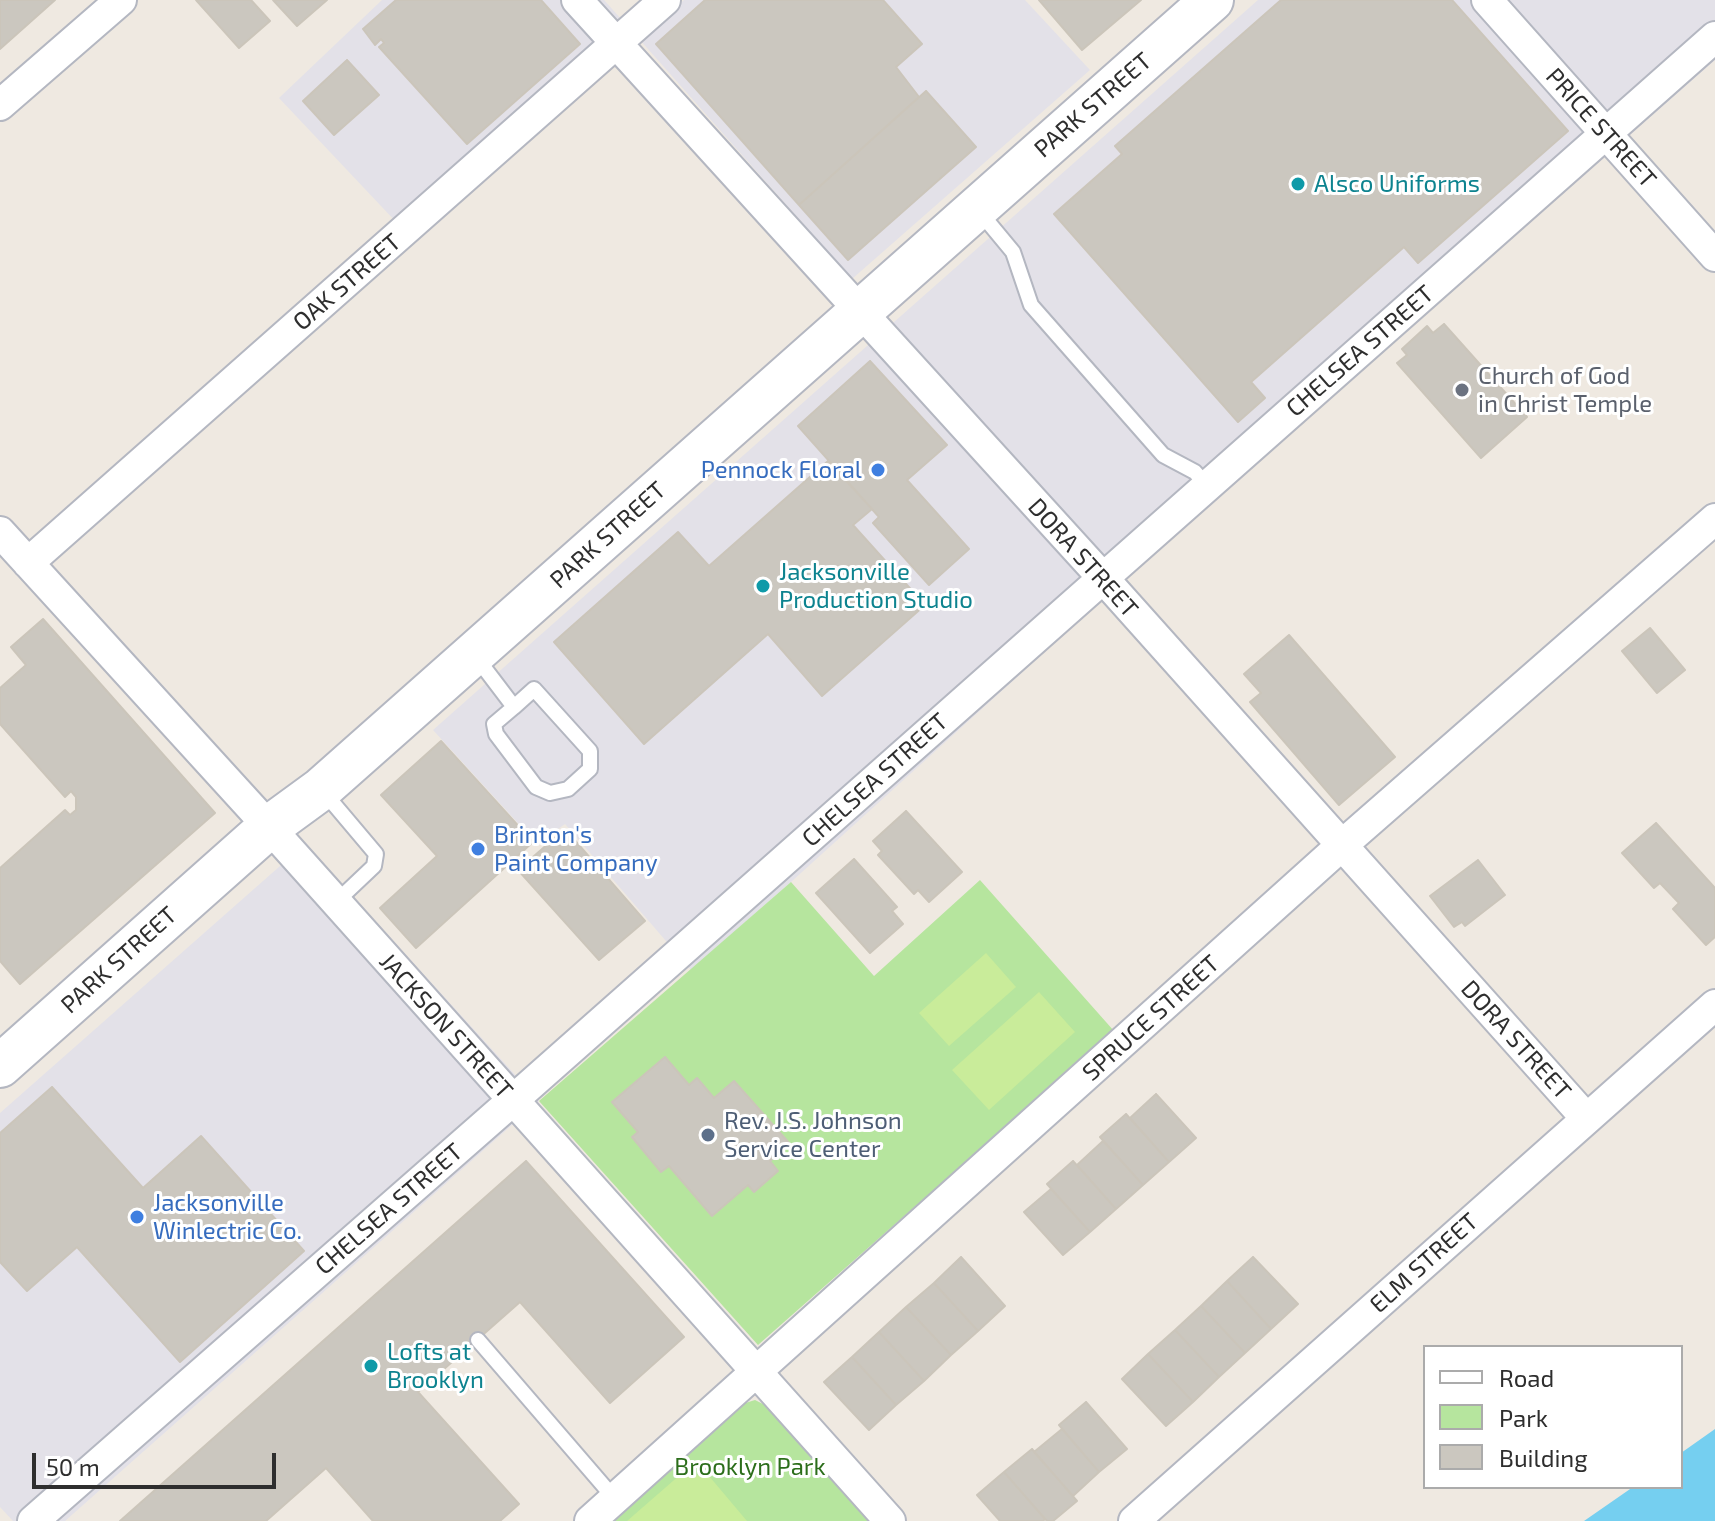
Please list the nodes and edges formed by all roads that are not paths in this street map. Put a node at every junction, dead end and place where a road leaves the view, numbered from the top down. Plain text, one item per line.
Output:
1 (121, 0) edge
2 (577, 0) edge
3 (665, 0) edge
4 (1212, 0) edge
5 (1487, 0) edge
6 (1715, 37) edge
7 (616, 44) junction
8 (0, 105) edge
9 (1606, 134) junction
10 (976, 208) junction
11 (1715, 256) edge
12 (860, 311) junction
13 (1207, 486) junction
14 (1715, 519) edge
15 (0, 532) edge
16 (28, 563) junction
17 (1103, 578) junction
18 (474, 654) junction
19 (514, 707) junction
20 (321, 789) junction
21 (269, 827) junction
22 (1341, 846) junction
23 (336, 902) junction
24 (1715, 1005) edge
25 (0, 1066) edge
26 (512, 1101) junction
27 (1586, 1118) junction
28 (478, 1340) dead end
29 (759, 1372) junction
30 (615, 1499) junction
31 (33, 1521) edge
32 (590, 1521) edge
33 (890, 1521) edge
34 (1134, 1521) edge

1 - 8 street
2 - 7 street, DORA STREET
3 - 7 street, OAK STREET
4 - 10 street, PARK STREET
5 - 9 street, PRICE STREET
6 - 9 street, CHELSEA STREET
7 - 12 street, DORA STREET
7 - 16 street, OAK STREET
9 - 11 street, PRICE STREET
9 - 13 street, CHELSEA STREET
10 - 12 street, PARK STREET
10 - 13 lane
12 - 17 street, DORA STREET
12 - 18 street, PARK STREET
13 - 17 street, CHELSEA STREET
14 - 22 street, SPRUCE STREET
15 - 16 street, JACKSON STREET
16 - 21 street, JACKSON STREET
17 - 22 street, DORA STREET
17 - 26 street, CHELSEA STREET
18 - 19 lane
18 - 20 street, PARK STREET
19 - 19 lane
20 - 21 street, PARK STREET
20 - 23 lane
21 - 23 street, JACKSON STREET
21 - 25 street, PARK STREET
22 - 27 street, DORA STREET
22 - 29 street, SPRUCE STREET
23 - 26 street, JACKSON STREET
24 - 27 street, ELM STREET
26 - 29 street, JACKSON STREET
26 - 31 street, CHELSEA STREET
27 - 34 street, ELM STREET
28 - 30 lane
29 - 30 street, SPRUCE STREET
29 - 33 street, JACKSON STREET
30 - 32 street, SPRUCE STREET

